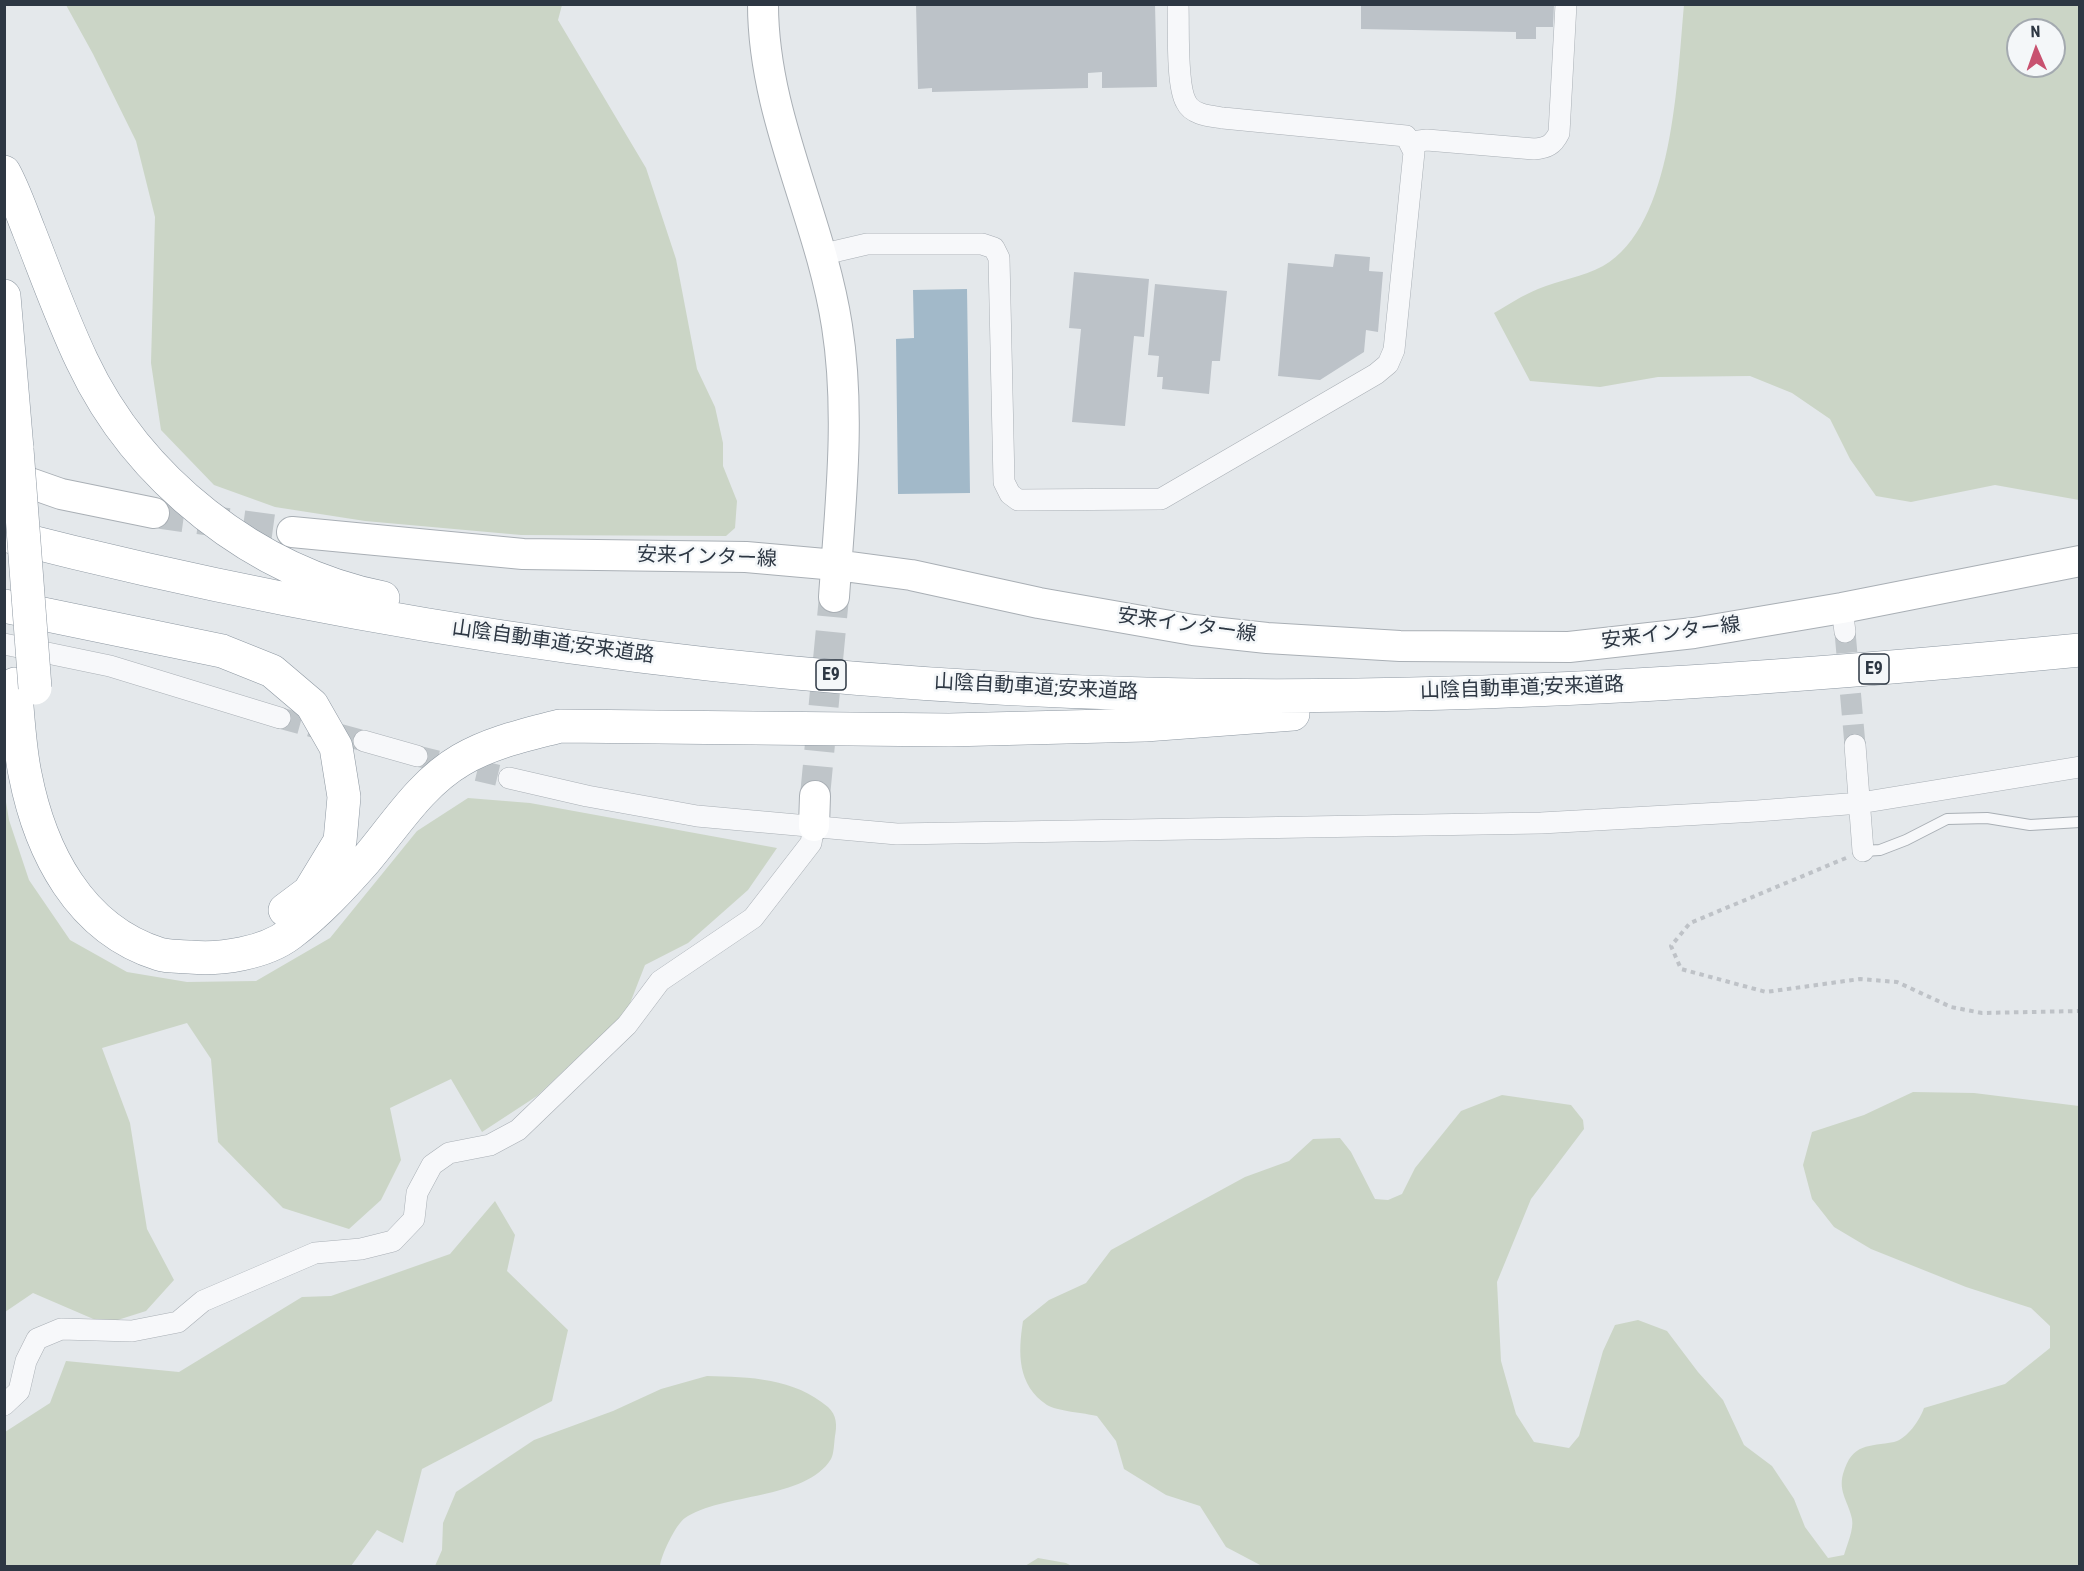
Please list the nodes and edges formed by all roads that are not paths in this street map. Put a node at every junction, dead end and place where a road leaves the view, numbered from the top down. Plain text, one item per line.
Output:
1 (763, 4) edge
2 (1178, 4) edge
3 (1566, 4) edge
4 (1411, 142) junction
5 (4, 172) edge
6 (820, 255) junction
7 (4, 296) edge
8 (10, 462) edge
9 (154, 513) tunnel mouth
10 (292, 532) tunnel mouth
11 (4, 535) edge
12 (4, 542) edge
13 (2079, 561) edge
14 (836, 565) junction
15 (834, 597) tunnel mouth
16 (4, 606) edge
17 (462, 631) junction
18 (4, 644) edge
19 (2079, 650) edge
20 (1669, 685) junction
21 (25, 686) junction
22 (280, 718) tunnel mouth
23 (364, 741) tunnel mouth
24 (1855, 745) tunnel mouth
25 (417, 756) tunnel mouth
26 (2079, 768) edge
27 (509, 778) tunnel mouth
28 (815, 796) tunnel mouth
29 (1860, 803) junction
30 (2079, 822) edge
31 (814, 826) junction
32 (1863, 851) joint
33 (4, 1405) edge

1 - 6 main road
2 - 4 street
3 - 4 street
4 - 6 street
5 - 17 highway
6 - 14 main road
7 - 8 highway
8 - 9 main road
8 - 21 highway, bridge
10 - 14 main road, 安来インター線
11 - 17 highway, 山陰自動車道;安来道路 / E9
12 - 21 highway
13 - 14 main road, 安来インター線
14 - 15 main road
16 - 21 highway
17 - 20 highway, 山陰自動車道;安来道路 / E9
18 - 22 street
19 - 20 highway, 山陰自動車道;安来道路 / E9
20 - 21 highway
23 - 25 street
24 - 29 street
26 - 29 street
27 - 31 street
28 - 31 main road
29 - 31 street
29 - 32 street
30 - 32 lane
31 - 33 street

